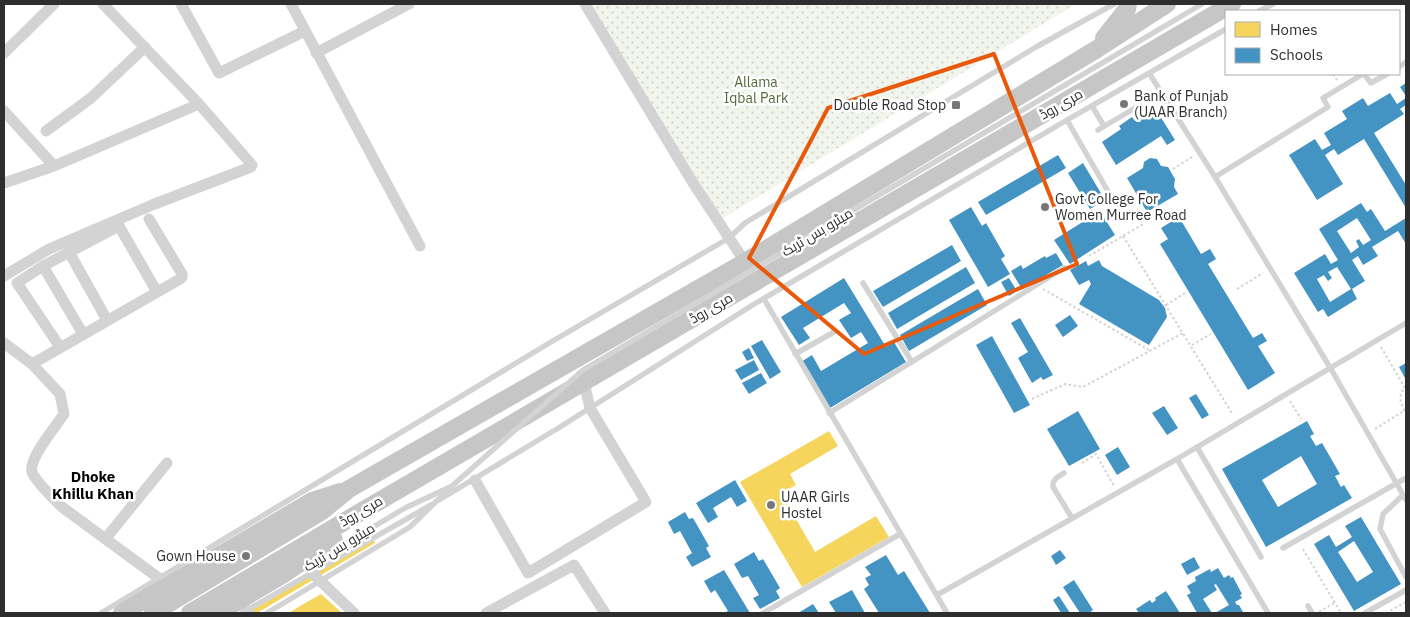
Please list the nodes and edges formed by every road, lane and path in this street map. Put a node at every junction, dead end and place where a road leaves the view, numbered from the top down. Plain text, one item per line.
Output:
1 (103, 4) edge
2 (181, 4) edge
3 (291, 4) edge
4 (409, 4) edge
5 (585, 4) edge
6 (1114, 4) edge
7 (1128, 4) edge
8 (1166, 4) edge
9 (1202, 4) edge
10 (1232, 4) edge
11 (1273, 4) edge
12 (48, 5) edge
13 (1261, 10) edge
14 (1225, 30) edge
15 (305, 32) junction
16 (145, 47) junction
17 (1096, 49) junction
18 (316, 53) junction
19 (4, 54) edge
20 (1149, 73) junction
21 (1361, 75) edge
22 (1364, 75) edge
23 (1385, 75) edge
24 (1098, 82) junction
25 (1109, 96) junction
26 (199, 104) junction
27 (1140, 105) dead end
28 (1092, 106) junction
29 (4, 111) edge
30 (1067, 120) junction
31 (1104, 126) junction
32 (1098, 130) dead end
33 (46, 131) dead end
34 (1199, 152) junction
35 (54, 166) junction
36 (1173, 169) dead end
37 (1215, 177) junction
38 (4, 183) edge
39 (1110, 195) dead end
40 (149, 219) dead end
41 (1145, 223) dead end
42 (1123, 236) junction
43 (729, 238) junction
44 (420, 246) dead end
45 (69, 252) junction
46 (1089, 256) dead end
47 (745, 262) junction
48 (43, 266) junction
49 (1064, 268) dead end
50 (1270, 269) junction
51 (4, 276) edge
52 (864, 283) dead end
53 (1036, 286) junction
54 (1238, 289) dead end
55 (157, 292) junction
56 (1185, 293) dead end
57 (764, 299) junction
58 (1166, 305) junction
59 (107, 320) junction
60 (1406, 323) edge
61 (834, 332) dead end
62 (1183, 333) junction
63 (83, 334) junction
64 (1211, 334) dead end
65 (1377, 340) junction
66 (4, 343) edge
67 (1191, 346) junction
68 (60, 347) junction
69 (1150, 351) junction
70 (795, 354) junction
71 (912, 362) junction
72 (32, 364) junction
73 (1331, 369) junction
74 (584, 382) junction
75 (1287, 394) junction
76 (1032, 400) dead end
77 (590, 408) junction
78 (1405, 412) edge
79 (829, 413) junction
80 (1301, 419) dead end
81 (1238, 423) junction
82 (1368, 434) junction
83 (1197, 447) junction
84 (1176, 459) junction
85 (167, 463) dead end
86 (1082, 463) dead end
87 (1064, 473) dead end
88 (1406, 478) edge
89 (475, 480) junction
90 (1397, 484) junction
91 (452, 486) junction
92 (349, 489) junction
93 (1118, 493) junction
94 (1405, 498) edge
95 (369, 507) junction
96 (1072, 518) junction
97 (900, 534) junction
98 (106, 538) junction
99 (1283, 548) dead end
100 (1303, 549) dead end
101 (327, 554) dead end
102 (1261, 557) dead end
103 (311, 569) junction
104 (1406, 577) edge
105 (160, 579) junction
106 (1406, 590) edge
107 (936, 595) junction
108 (1406, 602) edge
109 (1335, 603) junction
110 (1308, 606) dead end
111 (246, 612) edge
112 (101, 613) edge
113 (122, 613) edge
114 (153, 613) edge
115 (190, 613) edge
116 (218, 613) edge
117 (229, 613) edge
118 (267, 613) edge
119 (354, 613) edge
120 (486, 613) edge
121 (605, 613) edge
122 (763, 613) edge
123 (947, 613) edge
124 (1268, 613) edge
125 (1312, 613) edge
126 (1317, 613) edge
127 (1340, 613) edge
128 (1365, 613) edge
129 (1386, 613) edge

1 - 16 street
2 - 15 street
3 - 15 street
4 - 18 street
5 - 43 street
6 - 43 lane
7 - 17 main road
8 - 17 main road, مری روڈ
9 - 91 lane, میٹرو بس ٹریک, bridge
10 - 24 main road, مری روڈ
11 - 13 lane
12 - 19 street
14 - 20 lane
15 - 18 street
16 - 26 street
16 - 33 street
17 - 47 main road, مری روڈ
18 - 44 street
20 - 25 lane
20 - 34 lane
21 - 37 lane
22 - 23 lane
24 - 25 lane
24 - 74 main road, مری روڈ
25 - 28 lane
26 - 35 street
26 - 51 street
27 - 31 lane
28 - 30 lane
28 - 31 lane
29 - 35 street
30 - 39 lane
30 - 57 lane
31 - 32 lane
34 - 36 path
34 - 37 lane
35 - 38 street
37 - 50 lane
40 - 55 street
41 - 42 path
42 - 46 path
42 - 58 path
43 - 47 street
43 - 105 lane
45 - 48 street
45 - 55 street
45 - 59 street
47 - 92 main road, مری روڈ
48 - 63 street
48 - 68 street
49 - 53 lane
50 - 54 path
50 - 73 lane
52 - 71 lane
53 - 69 path
53 - 71 lane
55 - 59 street
56 - 58 path
57 - 70 lane
57 - 77 lane
58 - 62 path
59 - 63 street
60 - 65 lane
61 - 70 lane
62 - 67 path
62 - 69 path
63 - 68 street
64 - 67 path
65 - 73 lane
65 - 78 path
66 - 72 street
67 - 81 path
68 - 72 street
69 - 76 path
70 - 79 lane
71 - 79 lane
72 - 98 street
73 - 75 lane
73 - 82 lane
74 - 77 street
74 - 95 main road, مری روڈ
75 - 80 path
75 - 81 lane
77 - 89 lane
77 - 89 street
78 - 82 path
79 - 97 lane
81 - 83 lane
82 - 90 lane
83 - 84 lane
83 - 102 lane
84 - 93 lane
84 - 124 lane
85 - 98 street
86 - 93 path
87 - 96 lane
88 - 90 lane
89 - 103 lane
90 - 94 lane
90 - 99 lane
91 - 101 lane, میٹرو بس ٹریک
91 - 118 lane, میٹرو بس ٹریک, bridge
92 - 113 main road
92 - 114 main road, مری روڈ
93 - 96 lane
94 - 104 lane
95 - 115 main road, مری روڈ
95 - 116 main road
96 - 107 lane
97 - 107 lane
97 - 122 lane
98 - 105 street
100 - 109 path
103 - 111 lane
103 - 117 lane, میٹرو بس ٹریک
103 - 119 street
105 - 112 lane
106 - 128 lane
107 - 123 lane
108 - 129 path
109 - 126 path
109 - 127 path
110 - 125 lane
120 - 121 street

